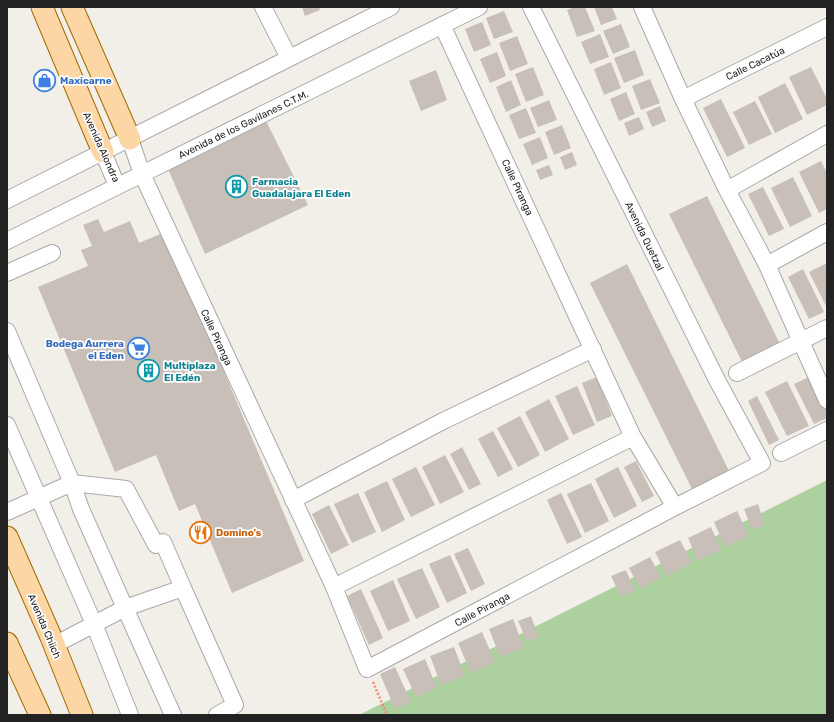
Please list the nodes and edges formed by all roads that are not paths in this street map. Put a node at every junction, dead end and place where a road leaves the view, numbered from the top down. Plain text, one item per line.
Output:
1 (42, 7) edge
2 (72, 7) edge
3 (263, 7) edge
4 (391, 7) edge
5 (479, 7) edge
6 (531, 7) edge
7 (646, 8) edge
8 (442, 25) junction
9 (827, 27) edge
10 (289, 58) junction
11 (683, 99) junction
12 (827, 134) edge
13 (130, 139) junction
14 (103, 152) junction
15 (142, 174) junction
16 (117, 186) junction
17 (727, 190) junction
18 (7, 200) edge
19 (827, 232) edge
20 (7, 241) edge
21 (52, 253) dead end
22 (767, 265) junction
23 (7, 273) edge
24 (827, 328) edge
25 (7, 331) edge
26 (800, 342) junction
27 (593, 349) junction
28 (737, 374) dead end
29 (827, 400) edge
30 (7, 425) edge
31 (827, 430) edge
32 (634, 437) junction
33 (781, 453) dead end
34 (762, 463) joint
35 (72, 483) junction
36 (39, 498) junction
37 (293, 500) junction
38 (675, 507) junction
39 (7, 512) edge
40 (7, 537) edge
41 (334, 586) junction
42 (183, 588) junction
43 (125, 608) junction
44 (94, 624) junction
45 (7, 643) edge
46 (54, 644) junction
47 (40, 715) edge
48 (82, 715) edge
49 (130, 715) edge
50 (173, 715) edge
51 (217, 715) edge

1 - 14 main road, Avenida Alondra
2 - 13 main road
3 - 10 street
4 - 10 street
5 - 8 street, Avenida de los Gavilanes C.T.M.
6 - 34 street, Avenida Quetzal
7 - 11 street
8 - 15 street, Avenida de los Gavilanes C.T.M.
8 - 27 street, Calle Piranga
9 - 11 street, Calle Cacatúa
10 - 13 street
11 - 17 street
12 - 17 street
13 - 14 street
13 - 15 street
14 - 16 street, Avenida Alondra
14 - 18 street
15 - 16 street, Avenida Alondra
15 - 37 street, Calle Piranga
16 - 20 street
17 - 22 street
19 - 22 street
21 - 23 street
22 - 26 street
24 - 26 street
25 - 35 street
26 - 28 street
26 - 29 street
27 - 32 street, Calle Piranga
27 - 37 street
30 - 36 street
31 - 33 street
32 - 38 street, Calle Piranga
32 - 41 street
34 - 38 street, Calle Piranga
35 - 36 street
35 - 42 street
35 - 43 street
36 - 39 street
36 - 44 street
37 - 41 street, Calle Piranga
38 - 41 street, Calle Piranga
40 - 46 main road, Avenida Chiich
42 - 43 street
42 - 51 street
43 - 44 street
43 - 50 street
44 - 46 street
44 - 49 street
45 - 47 main road
46 - 48 main road, Avenida Chiich

